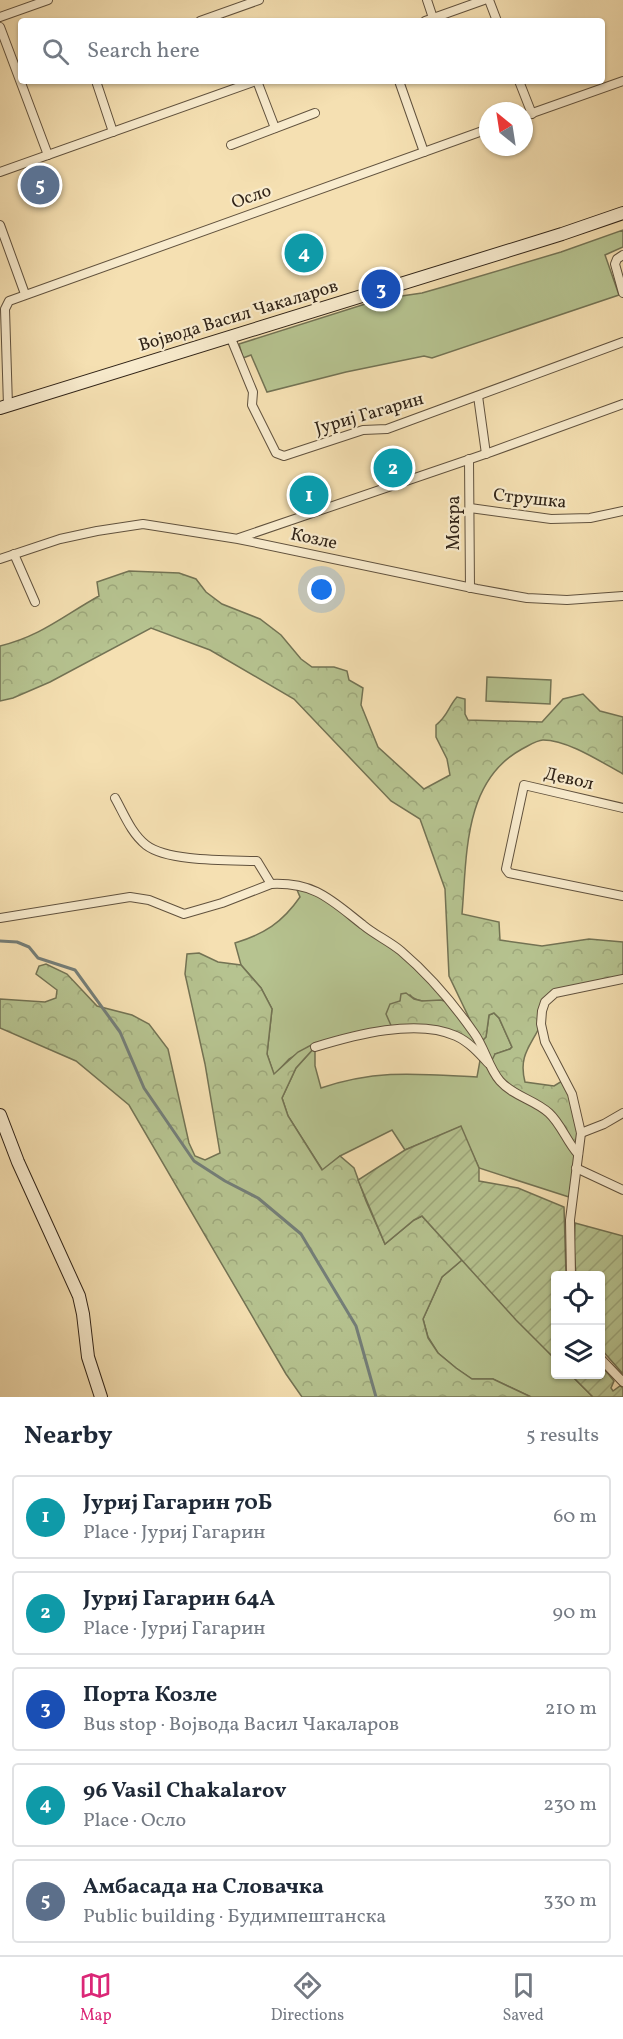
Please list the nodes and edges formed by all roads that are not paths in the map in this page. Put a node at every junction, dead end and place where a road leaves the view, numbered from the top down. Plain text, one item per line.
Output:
1 (48, 0) edge
2 (259, 0) edge
3 (427, 0) edge
4 (484, 0) edge
5 (489, 0) edge
6 (0, 17) edge
7 (208, 18) edge
8 (429, 18) edge
9 (434, 18) edge
10 (496, 18) edge
11 (0, 27) edge
12 (18, 75) edge
13 (623, 81) edge
14 (21, 84) edge
15 (97, 84) edge
16 (248, 84) edge
17 (257, 84) edge
18 (400, 84) edge
19 (520, 84) edge
20 (525, 102) edge
21 (315, 113) dead end
22 (533, 113) edge
23 (275, 128) junction
24 (113, 132) junction
25 (479, 132) edge
26 (231, 145) dead end
27 (424, 152) junction
28 (48, 155) junction
29 (0, 172) edge
30 (623, 213) edge
31 (0, 225) edge
32 (623, 255) edge
33 (623, 293) edge
34 (25, 294) junction
35 (230, 336) junction
36 (623, 342) edge
37 (478, 396) junction
38 (623, 404) edge
39 (4, 407) edge
40 (486, 454) junction
41 (469, 459) junction
42 (470, 508) junction
43 (623, 511) edge
44 (238, 538) junction
45 (14, 554) junction
46 (0, 559) edge
47 (470, 588) junction
48 (623, 596) edge
49 (35, 602) dead end
50 (115, 798) dead end
51 (623, 808) edge
52 (270, 884) junction
53 (623, 896) edge
54 (0, 918) edge
55 (623, 979) edge
56 (315, 1047) dead end
57 (491, 1066) junction
58 (623, 1113) edge
59 (0, 1114) edge
60 (581, 1133) junction
61 (578, 1154) junction
62 (576, 1167) junction
63 (623, 1190) edge
64 (571, 1271) edge
65 (605, 1363) edge
66 (623, 1382) edge
67 (101, 1397) edge

1 - 6 street
2 - 7 street
3 - 8 street
4 - 9 street
5 - 10 street
11 - 12 street
13 - 22 street
14 - 28 street
15 - 24 street
16 - 24 street
17 - 23 street
18 - 27 street
19 - 20 street
21 - 23 street
23 - 26 street
24 - 28 street
25 - 27 street, Осло
27 - 34 street, Осло
28 - 29 street
30 - 35 street, Војвода Васил Чакаларов
31 - 34 street
32 - 33 street
34 - 39 street
35 - 37 street, Јуриј Гагарин
35 - 39 street, Војвода Васил Чакаларов
36 - 37 street, Јуриј Гагарин
37 - 40 street
38 - 40 street
40 - 41 street
41 - 42 street, Мокра
41 - 44 street
42 - 43 street, Струшка
42 - 47 street, Мокра
44 - 45 street, Козле
44 - 47 street, Козле
45 - 46 street, Козле
45 - 49 street
47 - 48 street, Козле
50 - 52 street
51 - 53 street, Девол
52 - 54 street
52 - 57 street
55 - 60 street
56 - 57 street
57 - 61 street
58 - 60 street
59 - 67 street
60 - 61 street
61 - 62 street
62 - 63 street
62 - 64 street
65 - 66 street

